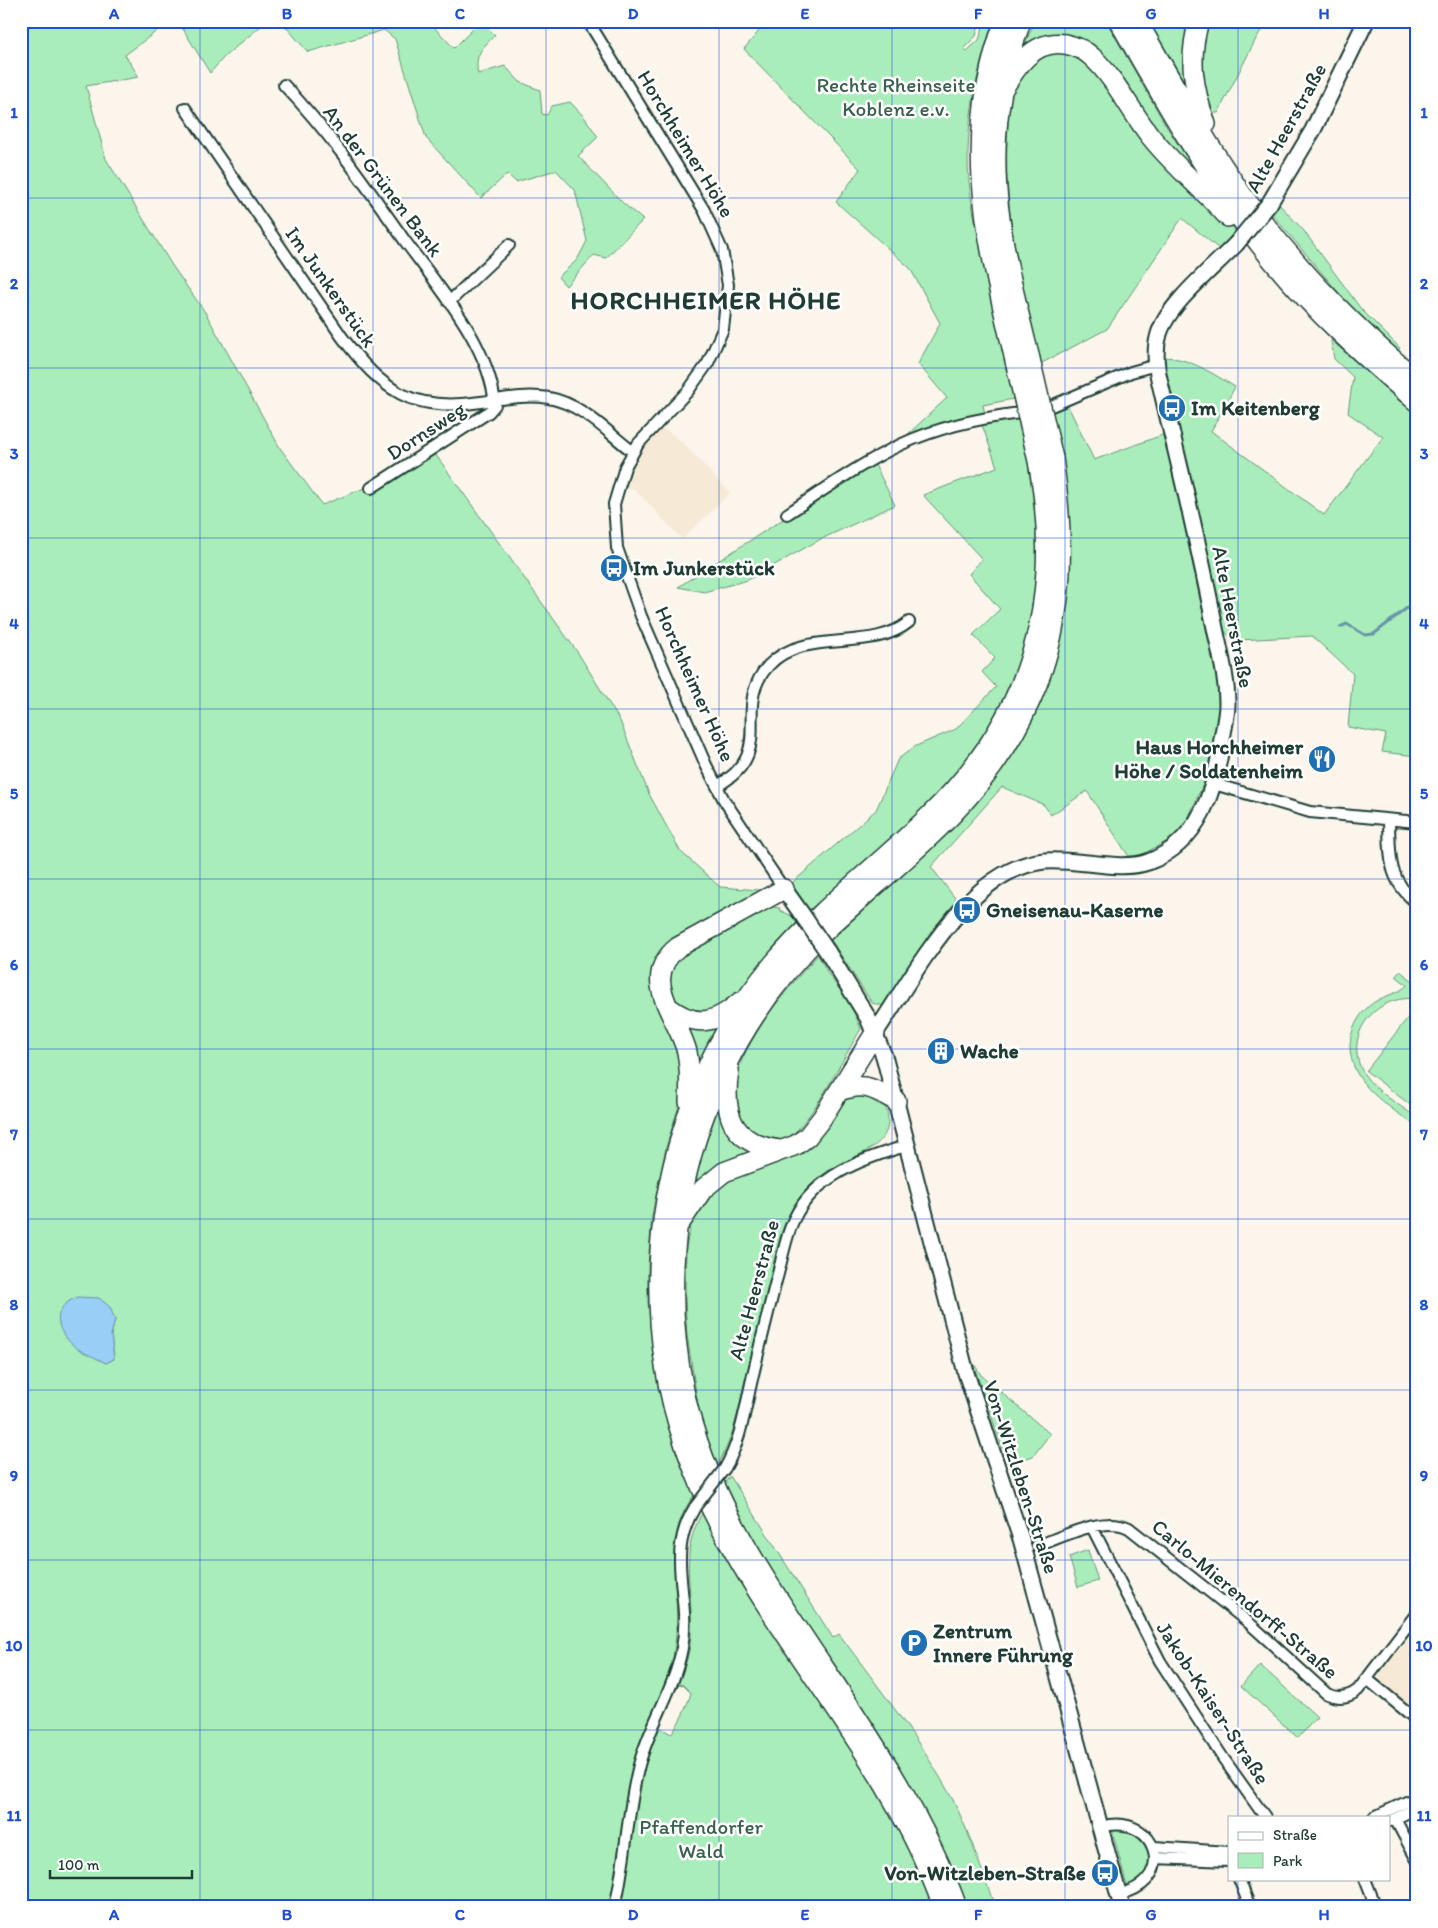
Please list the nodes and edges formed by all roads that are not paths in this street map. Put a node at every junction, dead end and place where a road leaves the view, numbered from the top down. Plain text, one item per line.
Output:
1 (588, 21) edge
2 (1021, 21) edge
3 (1119, 21) edge
4 (1137, 21) edge
5 (1199, 21) edge
6 (1366, 21) edge
7 (1002, 26) edge
8 (284, 86) dead end
9 (1000, 94) junction
10 (185, 108) dead end
11 (1232, 179) junction
12 (509, 245) dead end
13 (1273, 261) junction
14 (449, 302) junction
15 (1023, 362) junction
16 (1156, 365) junction
17 (1417, 380) edge
18 (495, 400) junction
19 (1417, 402) edge
20 (1049, 407) dead end
21 (1020, 413) dead end
22 (632, 452) junction
23 (1046, 460) junction
24 (371, 488) dead end
25 (787, 514) dead end
26 (909, 622) dead end
27 (1214, 784) junction
28 (717, 786) junction
29 (1389, 821) junction
30 (1417, 822) edge
31 (784, 890) junction
32 (1417, 902) edge
33 (753, 991) junction
34 (668, 1007) junction
35 (875, 1033) junction
36 (732, 1052) junction
37 (839, 1091) junction
38 (896, 1100) junction
39 (690, 1110) junction
40 (906, 1146) junction
41 (780, 1150) junction
42 (676, 1230) junction
43 (1092, 1527) junction
44 (1037, 1546) dead end
45 (1417, 1614) edge
46 (1366, 1679) junction
47 (1417, 1720) edge
48 (1417, 1796) edge
49 (1417, 1808) edge
50 (1264, 1816) edge
51 (1376, 1816) edge
52 (1392, 1820) edge
53 (1109, 1825) dead end
54 (1154, 1848) junction
55 (1228, 1852) edge
56 (1155, 1858) junction
57 (1417, 1860) edge
58 (1228, 1861) edge
59 (1239, 1880) edge
60 (1365, 1880) edge
61 (1127, 1892) dead end
62 (615, 1907) edge
63 (942, 1907) edge
64 (957, 1907) edge
65 (1122, 1907) edge
66 (1250, 1907) edge
67 (1376, 1907) edge

1 - 22 street, Horchheimer Höhe
2 - 9 highway
3 - 13 highway
4 - 11 highway
5 - 11 highway
6 - 16 street, Alte Heerstraße, bridge
7 - 15 highway
8 - 14 street, An der Grünen Bank
9 - 13 highway
9 - 15 highway
10 - 18 street, Im Junkerstück
11 - 17 highway
12 - 14 street
13 - 19 highway
14 - 18 street, An der Grünen Bank
15 - 23 highway, bridge
16 - 20 street
16 - 27 street, Alte Heerstraße
18 - 22 street, Im Junkerstück
18 - 24 street, Dornsweg
21 - 25 street
22 - 28 street, Horchheimer Höhe
23 - 33 highway
23 - 36 highway
26 - 28 street
27 - 29 street
27 - 35 street, Alte Heerstraße
28 - 31 street, Horchheimer Höhe
29 - 30 street
29 - 32 street
31 - 34 highway
31 - 35 street, Horchheimer Höhe, bridge
33 - 34 highway
33 - 39 highway
34 - 39 highway
35 - 37 highway
35 - 38 street
36 - 41 highway
36 - 42 highway
37 - 38 highway
37 - 41 highway
38 - 40 street
39 - 63 highway
40 - 62 street, Alte Heerstraße, bridge
40 - 65 street, Von-Witzleben-Straße
41 - 42 highway
42 - 64 highway
43 - 44 street, Carlo-Mierendorff-Straße
43 - 46 street, Carlo-Mierendorff-Straße
43 - 50 street, Jakob-Kaiser-Straße
45 - 46 street, Carlo-Mierendorff-Straße
46 - 47 street, Carlo-Mierendorff-Straße
48 - 51 street
49 - 52 street
52 - 57 street
53 - 54 street
54 - 55 street
54 - 56 street
56 - 58 street
56 - 61 street
59 - 66 street
60 - 67 street

